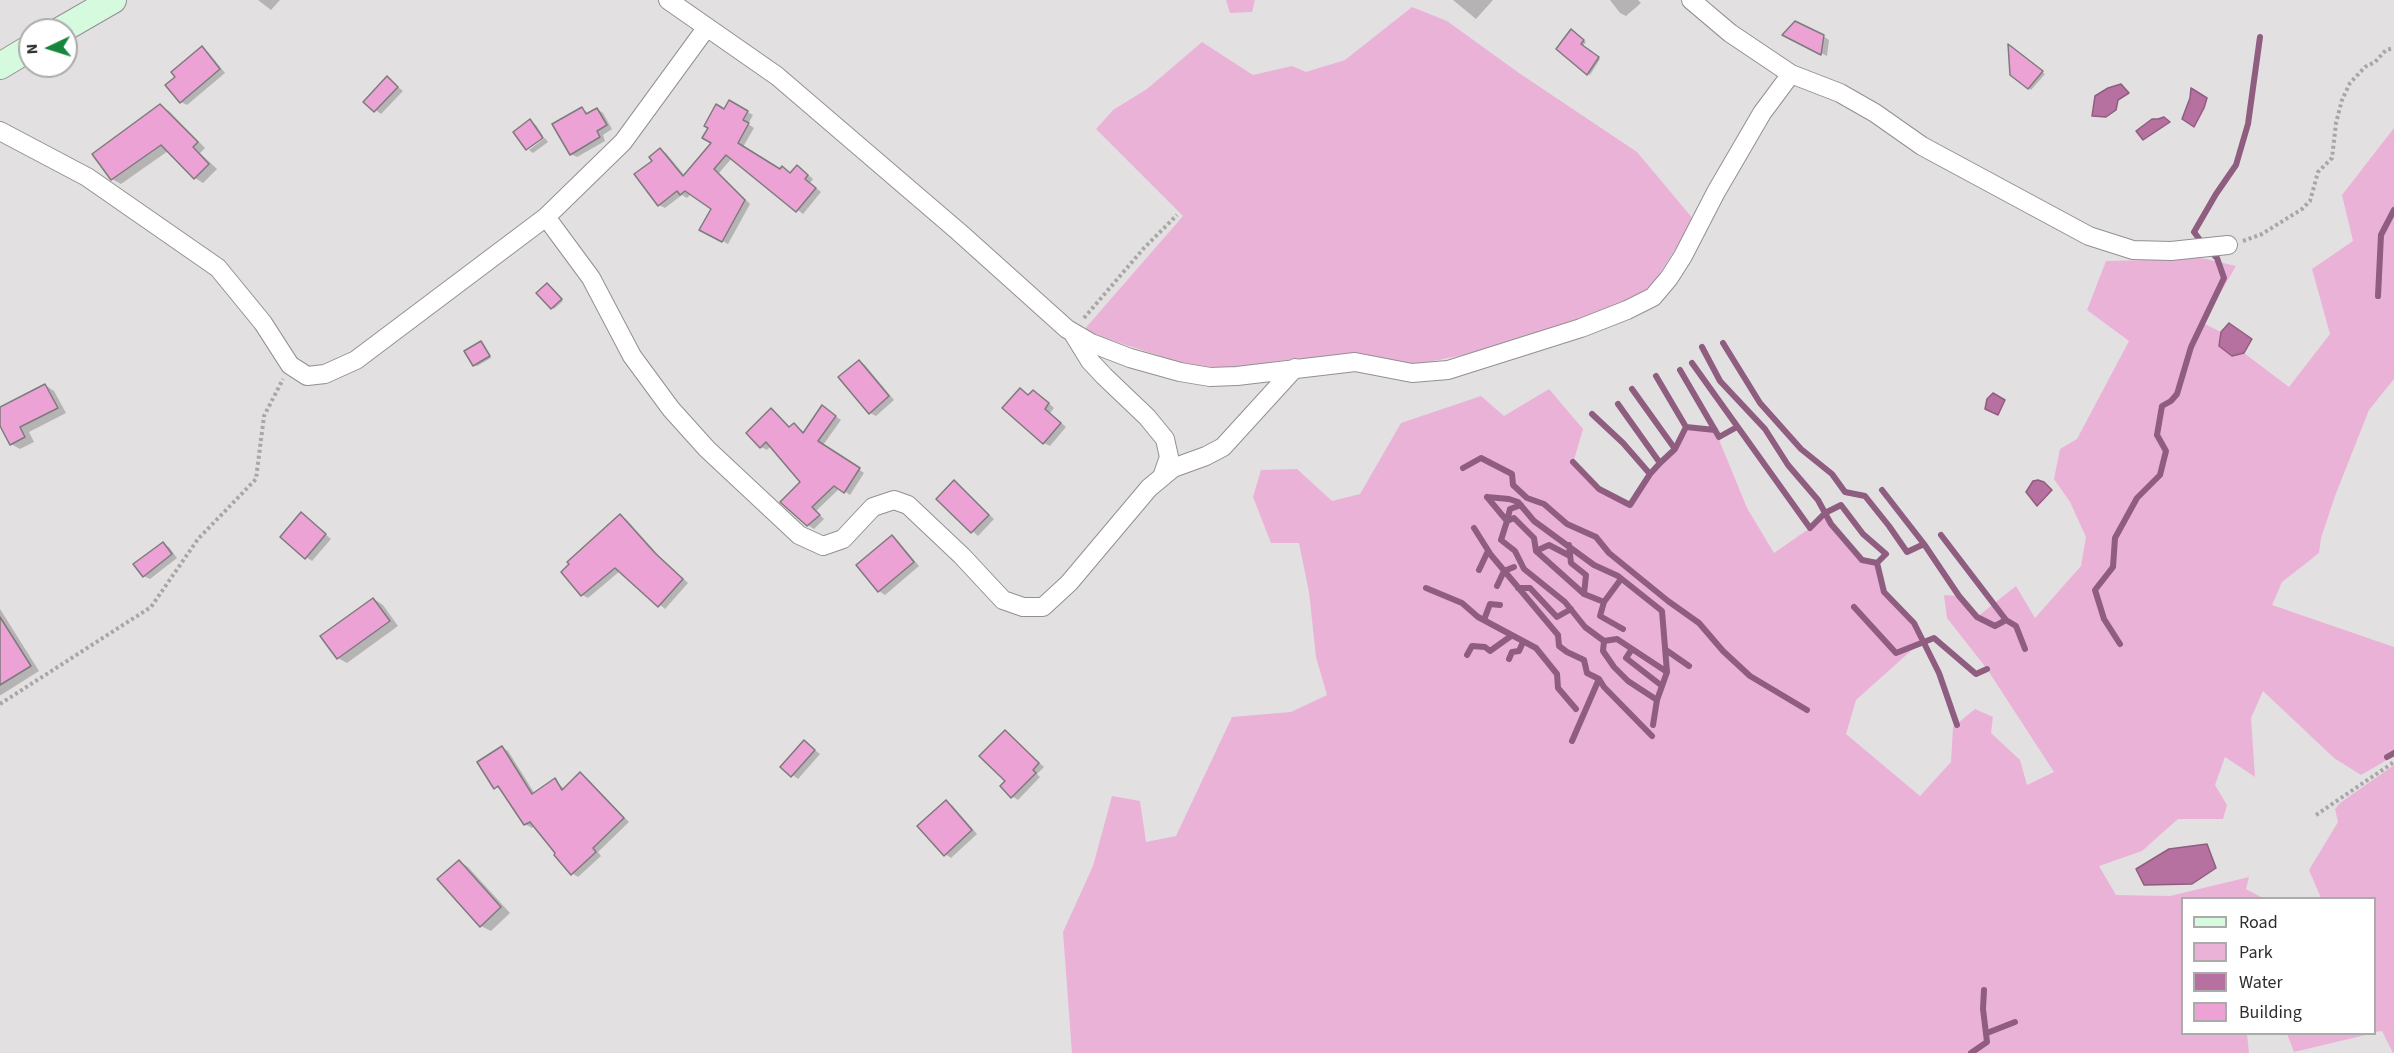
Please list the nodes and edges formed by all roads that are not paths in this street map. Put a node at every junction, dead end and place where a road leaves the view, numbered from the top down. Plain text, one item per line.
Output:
1 (113, 0) edge
2 (668, 0) edge
3 (1690, 0) edge
4 (78, 20) edge
5 (707, 27) junction
6 (18, 55) edge
7 (0, 66) edge
8 (1791, 74) junction
9 (0, 131) edge
10 (546, 217) junction
11 (2228, 245) road end
12 (1073, 333) junction
13 (1295, 368) junction
14 (1162, 477) junction

1 - 4 street
2 - 5 street
3 - 8 street
5 - 10 street
5 - 12 street
6 - 7 street
8 - 11 street
8 - 13 street
9 - 10 street
10 - 14 street
12 - 13 street
12 - 14 street
13 - 14 street

